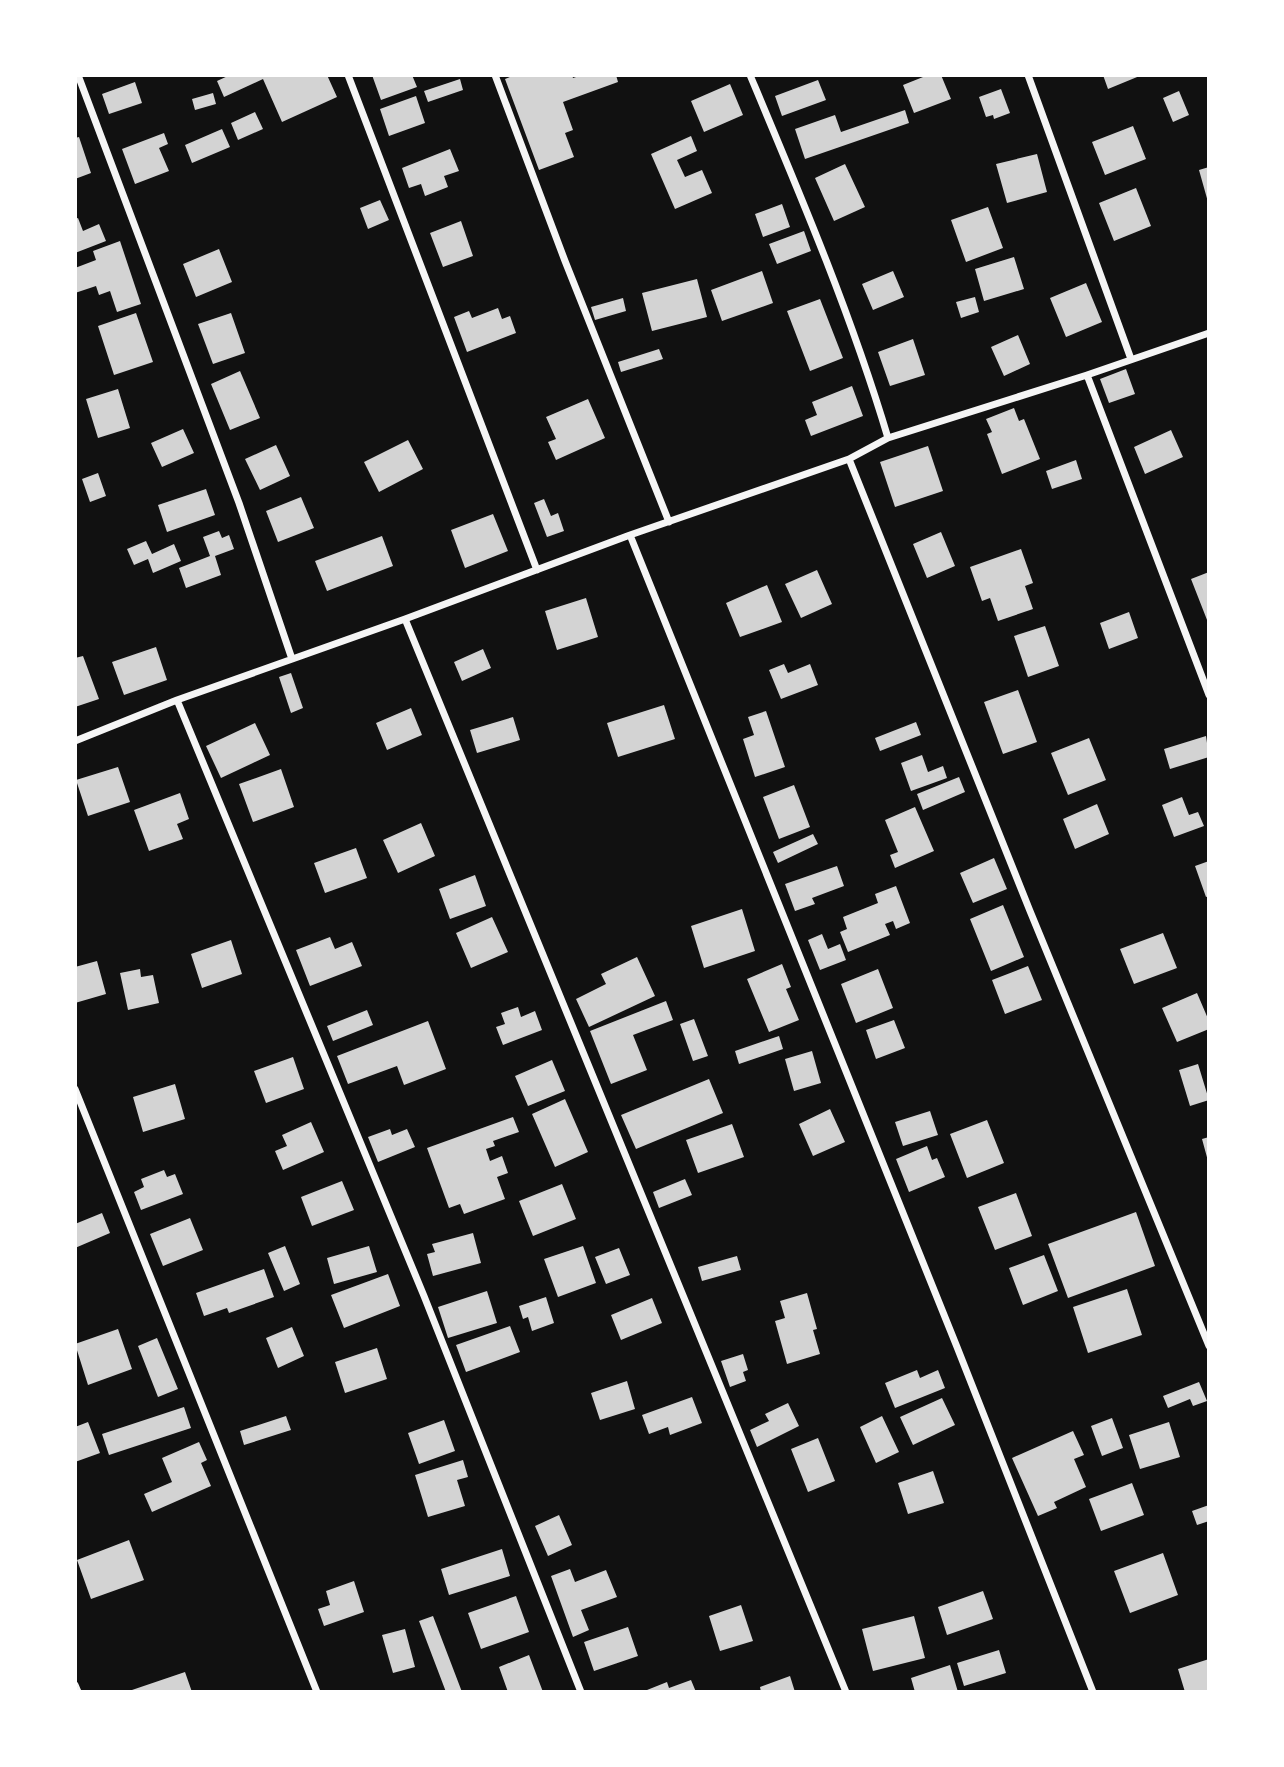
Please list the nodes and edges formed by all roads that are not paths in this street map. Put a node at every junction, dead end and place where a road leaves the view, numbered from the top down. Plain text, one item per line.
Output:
1 (78, 75) edge
2 (348, 75) edge
3 (495, 75) edge
4 (750, 75) edge
5 (1028, 75) edge
6 (1209, 333) edge
7 (1131, 359) junction
8 (1087, 374) junction
9 (888, 438) junction
10 (849, 458) junction
11 (669, 522) junction
12 (630, 535) junction
13 (537, 570) junction
14 (405, 619) junction
15 (292, 659) junction
16 (1209, 695) edge
17 (177, 700) junction
18 (75, 741) edge
19 (75, 1089) edge
20 (1209, 1346) edge
21 (75, 1685) edge
22 (78, 1692) edge
23 (317, 1692) edge
24 (581, 1692) edge
25 (846, 1692) edge
26 (1093, 1692) edge

1 - 15 street
2 - 13 street
3 - 11 street
4 - 9 street
5 - 7 street
6 - 7 street
7 - 8 street
8 - 9 street
8 - 16 street
9 - 10 street
10 - 11 street
10 - 20 street
11 - 12 street
12 - 13 street
12 - 26 street
13 - 14 street
14 - 15 street
14 - 25 street
15 - 17 street
17 - 18 street
17 - 24 street
19 - 23 street
21 - 22 street

